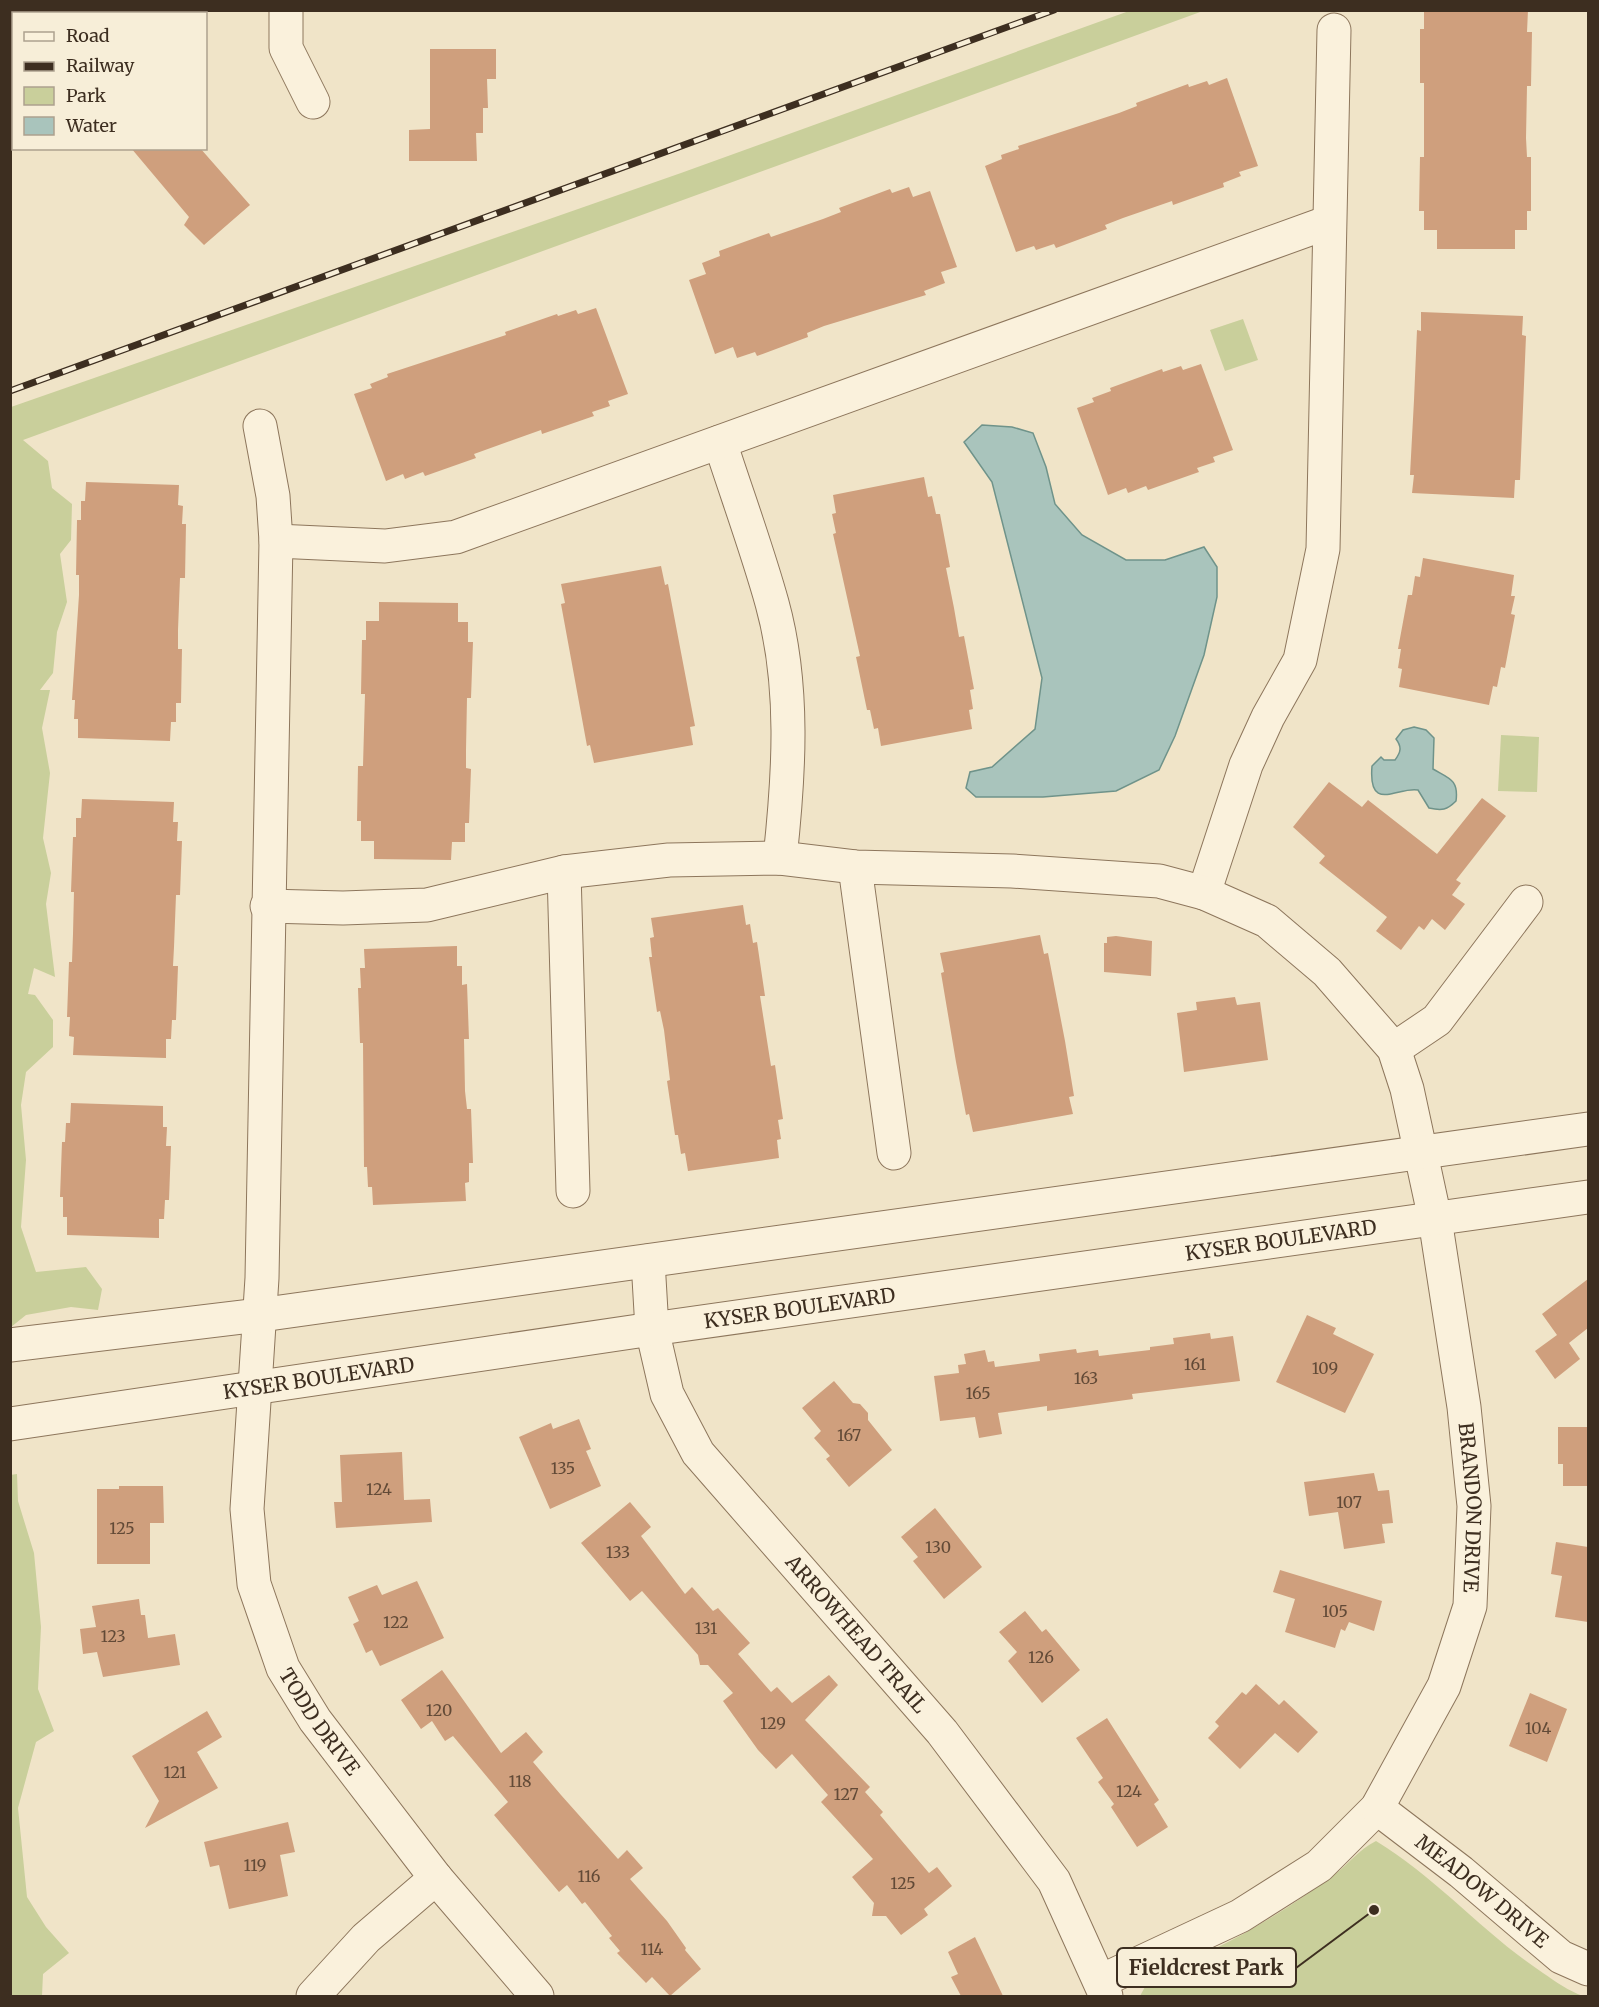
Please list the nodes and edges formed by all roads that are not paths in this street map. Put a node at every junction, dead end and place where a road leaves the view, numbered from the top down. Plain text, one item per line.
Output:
1 (286, 10) edge
2 (1334, 30) dead end
3 (313, 102) dead end
4 (1329, 222) junction
5 (260, 426) dead end
6 (720, 442) junction
7 (276, 541) junction
8 (780, 858) junction
9 (855, 867) junction
10 (564, 872) junction
11 (1204, 893) junction
12 (1526, 902) dead end
13 (267, 906) junction
14 (1394, 1050) junction
15 (1588, 1129) edge
16 (1422, 1152) junction
17 (894, 1154) dead end
18 (573, 1191) dead end
19 (1588, 1197) edge
20 (1435, 1219) junction
21 (648, 1261) junction
22 (260, 1315) junction
23 (652, 1329) junction
24 (10, 1345) edge
25 (254, 1387) junction
26 (10, 1424) edge
27 (1377, 1808) junction
28 (436, 1878) junction
29 (1588, 1969) edge
30 (1103, 1989) edge
31 (313, 1996) edge
32 (537, 1996) edge

1 - 3 street
2 - 4 street
4 - 6 street
4 - 11 street
5 - 7 street, TODD DRIVE
6 - 7 street
6 - 8 street
7 - 13 street, TODD DRIVE
8 - 9 street
8 - 10 street
9 - 11 street
9 - 17 street
10 - 13 street
10 - 18 street
11 - 14 street
12 - 14 street
13 - 22 street, TODD DRIVE
14 - 16 street, BRANDON DRIVE
15 - 16 street
16 - 20 street, BRANDON DRIVE
16 - 21 street
19 - 20 street, KYSER BOULEVARD
20 - 23 street, KYSER BOULEVARD
20 - 27 street, BRANDON DRIVE
21 - 22 street
21 - 23 street, ARROWHEAD TRAIL
22 - 24 street
22 - 25 street, TODD DRIVE
23 - 25 street, KYSER BOULEVARD
23 - 30 street, ARROWHEAD TRAIL
25 - 26 street, KYSER BOULEVARD
25 - 28 street, TODD DRIVE
27 - 29 street, MEADOW DRIVE
27 - 30 street, BRANDON DRIVE
28 - 31 street
28 - 32 street, TODD DRIVE

